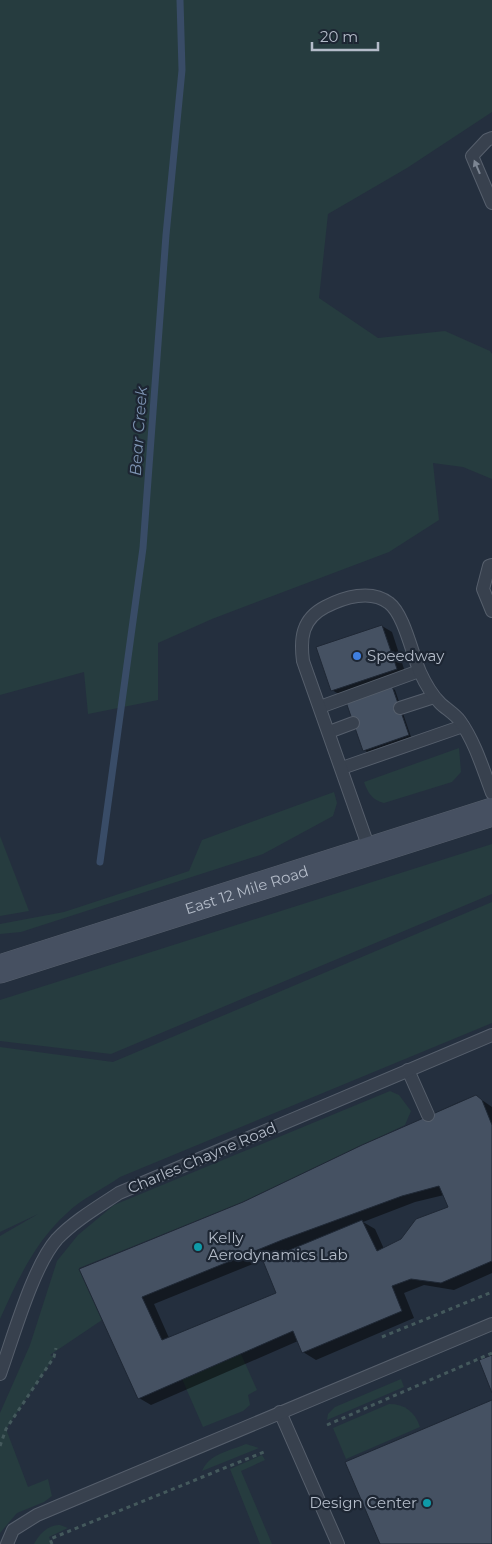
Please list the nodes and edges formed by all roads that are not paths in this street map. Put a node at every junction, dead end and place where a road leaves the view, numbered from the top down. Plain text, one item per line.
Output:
1 (492, 138) edge
2 (492, 203) edge
3 (492, 565) edge
4 (492, 611) edge
5 (419, 671) junction
6 (434, 697) junction
7 (320, 707) junction
8 (400, 708) dead end
9 (354, 723) dead end
10 (463, 726) junction
11 (329, 732) junction
12 (342, 768) junction
13 (492, 793) edge
14 (492, 812) edge
15 (370, 851) junction
16 (0, 969) edge
17 (492, 1035) edge
18 (408, 1070) junction
19 (428, 1115) dead end
20 (492, 1324) edge
21 (0, 1374) edge
22 (280, 1412) junction
23 (7, 1544) edge
24 (338, 1544) edge

2 -> 1 lane
3 - 4 lane
5 - 6 lane
5 - 7 lane
5 - 7 lane
6 - 8 lane
6 - 10 lane
7 - 11 lane
9 - 11 lane
10 - 12 lane
10 - 13 lane
11 - 12 lane
12 - 15 lane
14 - 15 main road, East 12 Mile Road
15 - 16 main road, East 12 Mile Road
17 - 18 lane, Charles Chayne Road
18 - 19 lane
18 - 21 lane, Charles Chayne Road
20 - 22 lane
22 - 23 lane
22 - 24 lane

